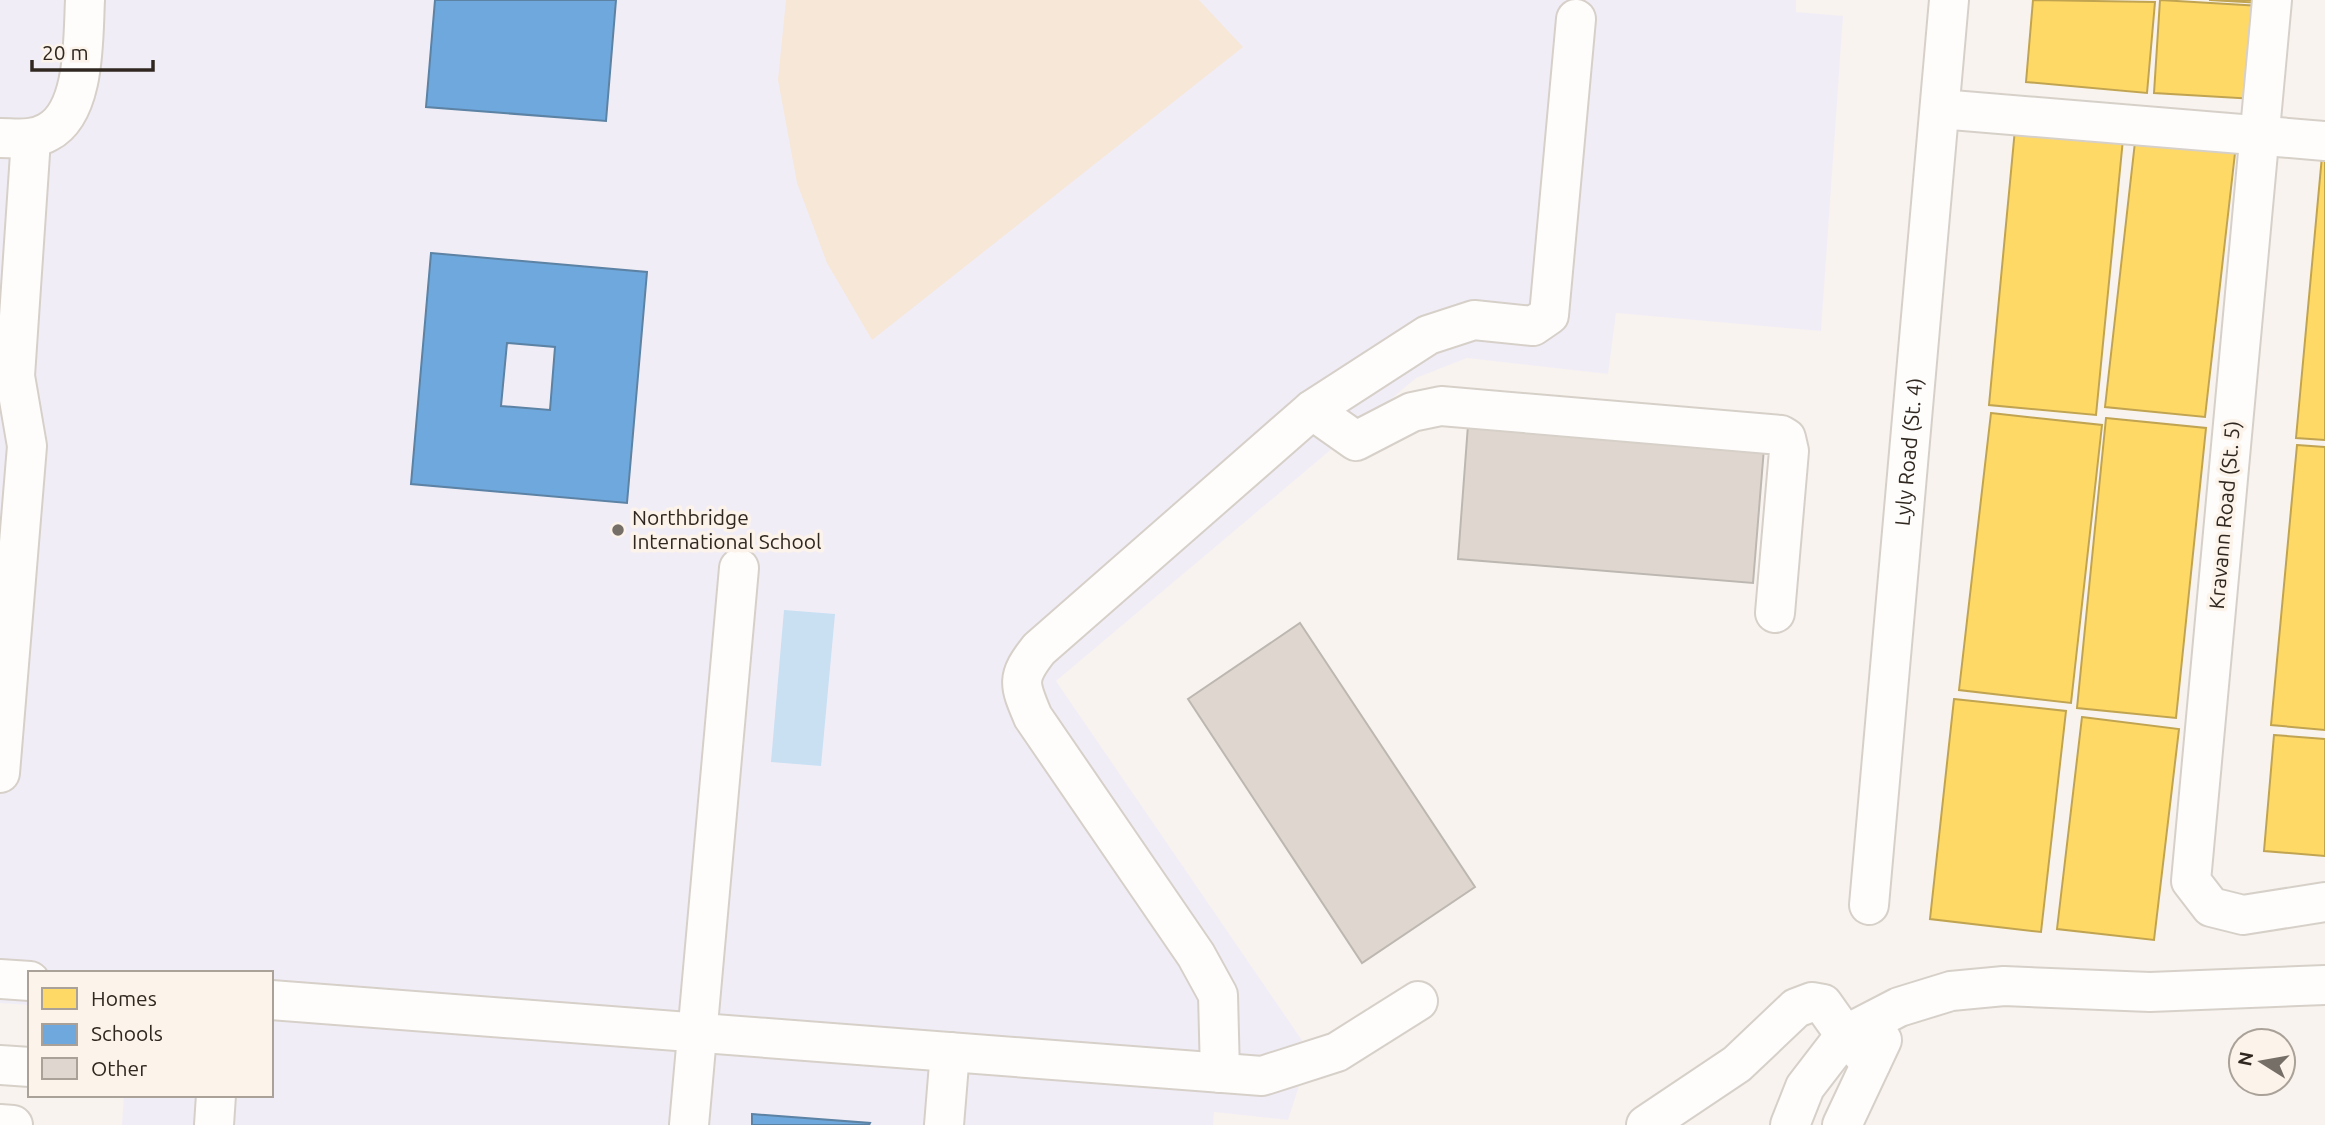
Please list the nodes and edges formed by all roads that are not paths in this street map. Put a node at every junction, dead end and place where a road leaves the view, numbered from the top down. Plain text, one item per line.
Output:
1 (85, 0) edge
2 (1950, 0) edge
3 (2272, 0) edge
4 (1576, 19) dead end
5 (1940, 109) junction
6 (2261, 135) junction
7 (15, 138) edge
8 (2325, 141) edge
9 (10, 293) edge
10 (7, 376) edge
11 (1312, 410) junction
12 (739, 568) dead end
13 (1775, 613) dead end
14 (0, 773) edge
15 (2325, 902) edge
16 (1869, 905) dead end
17 (0, 979) edge
18 (28, 981) edge
19 (2325, 985) edge
20 (273, 1000) edge
21 (1418, 1001) dead end
22 (1899, 1007) junction
23 (697, 1033) junction
24 (1845, 1035) junction
25 (950, 1052) junction
26 (1871, 1063) junction
27 (0, 1065) edge
28 (28, 1067) edge
29 (1220, 1073) junction
30 (216, 1097) edge
31 (0, 1124) edge
32 (13, 1125) edge
33 (214, 1125) edge
34 (689, 1125) edge
35 (944, 1125) edge
36 (1646, 1125) edge
37 (1790, 1125) edge
38 (1842, 1125) edge

1 - 7 street
2 - 5 street, Lyly Road (St. 4)
3 - 6 street, Kravann Road (St. 5)
4 - 11 street
5 - 6 street
5 - 16 street, Lyly Road (St. 4)
6 - 8 street
6 - 15 street, Kravann Road (St. 5)
7 - 9 street
9 - 10 street
10 - 14 street
11 - 13 street
11 - 29 street
12 - 23 street
17 - 18 street
19 - 22 street
20 - 23 street
21 - 29 street
22 - 24 street
22 - 26 street
23 - 25 street
23 - 34 street
24 - 26 street
24 - 36 street
24 - 37 street
25 - 29 street
25 - 35 street
26 - 38 street
27 - 28 street
30 - 33 street
31 - 32 street

